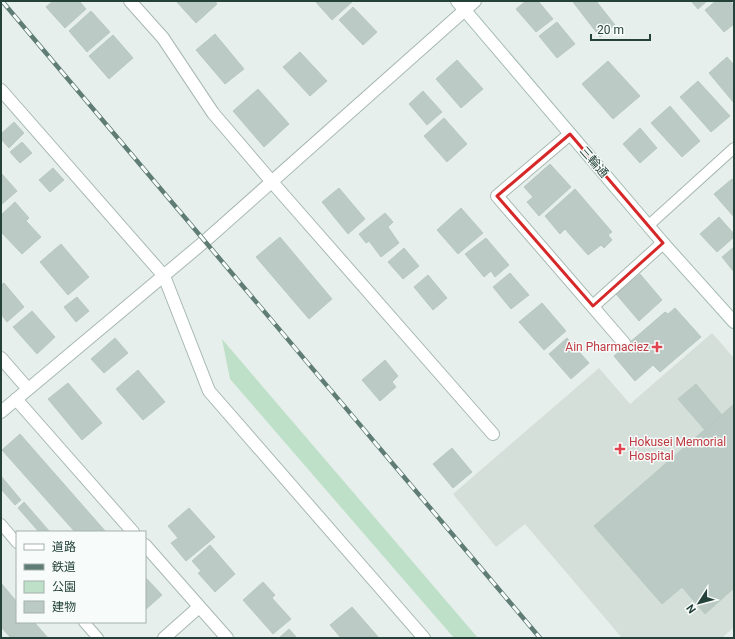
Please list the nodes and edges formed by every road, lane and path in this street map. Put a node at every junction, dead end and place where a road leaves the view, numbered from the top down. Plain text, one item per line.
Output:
1 (130, 1) edge
2 (475, 1) edge
3 (461, 6) edge
4 (1, 90) edge
5 (570, 134) junction
6 (734, 148) edge
7 (272, 182) junction
8 (649, 225) junction
9 (663, 243) junction
10 (164, 276) junction
11 (593, 306) junction
12 (734, 322) edge
13 (624, 343) dead end
14 (1, 358) edge
15 (28, 389) junction
16 (16, 398) junction
17 (1, 412) edge
18 (493, 434) dead end
19 (1, 524) edge
20 (133, 531) edge
21 (16, 542) edge
22 (146, 546) edge
23 (199, 607) junction
24 (85, 623) edge
25 (98, 638) edge
26 (164, 638) edge
27 (227, 638) edge
28 (424, 638) edge

1 - 7 street
2 - 3 street
3 - 5 street, 三輪通
3 - 7 street
4 - 10 street
5 - 8 street, 三輪通
5 - 11 street
6 - 8 lane
7 - 10 street
7 - 18 street
8 - 9 street, 三輪通
9 - 11 street
9 - 12 street, 三輪通
10 - 15 street
10 - 28 street
11 - 13 street
14 - 15 street
15 - 16 street
16 - 17 street
16 - 20 street
19 - 21 lane
22 - 23 street
23 - 26 street
23 - 27 street
24 - 25 lane

